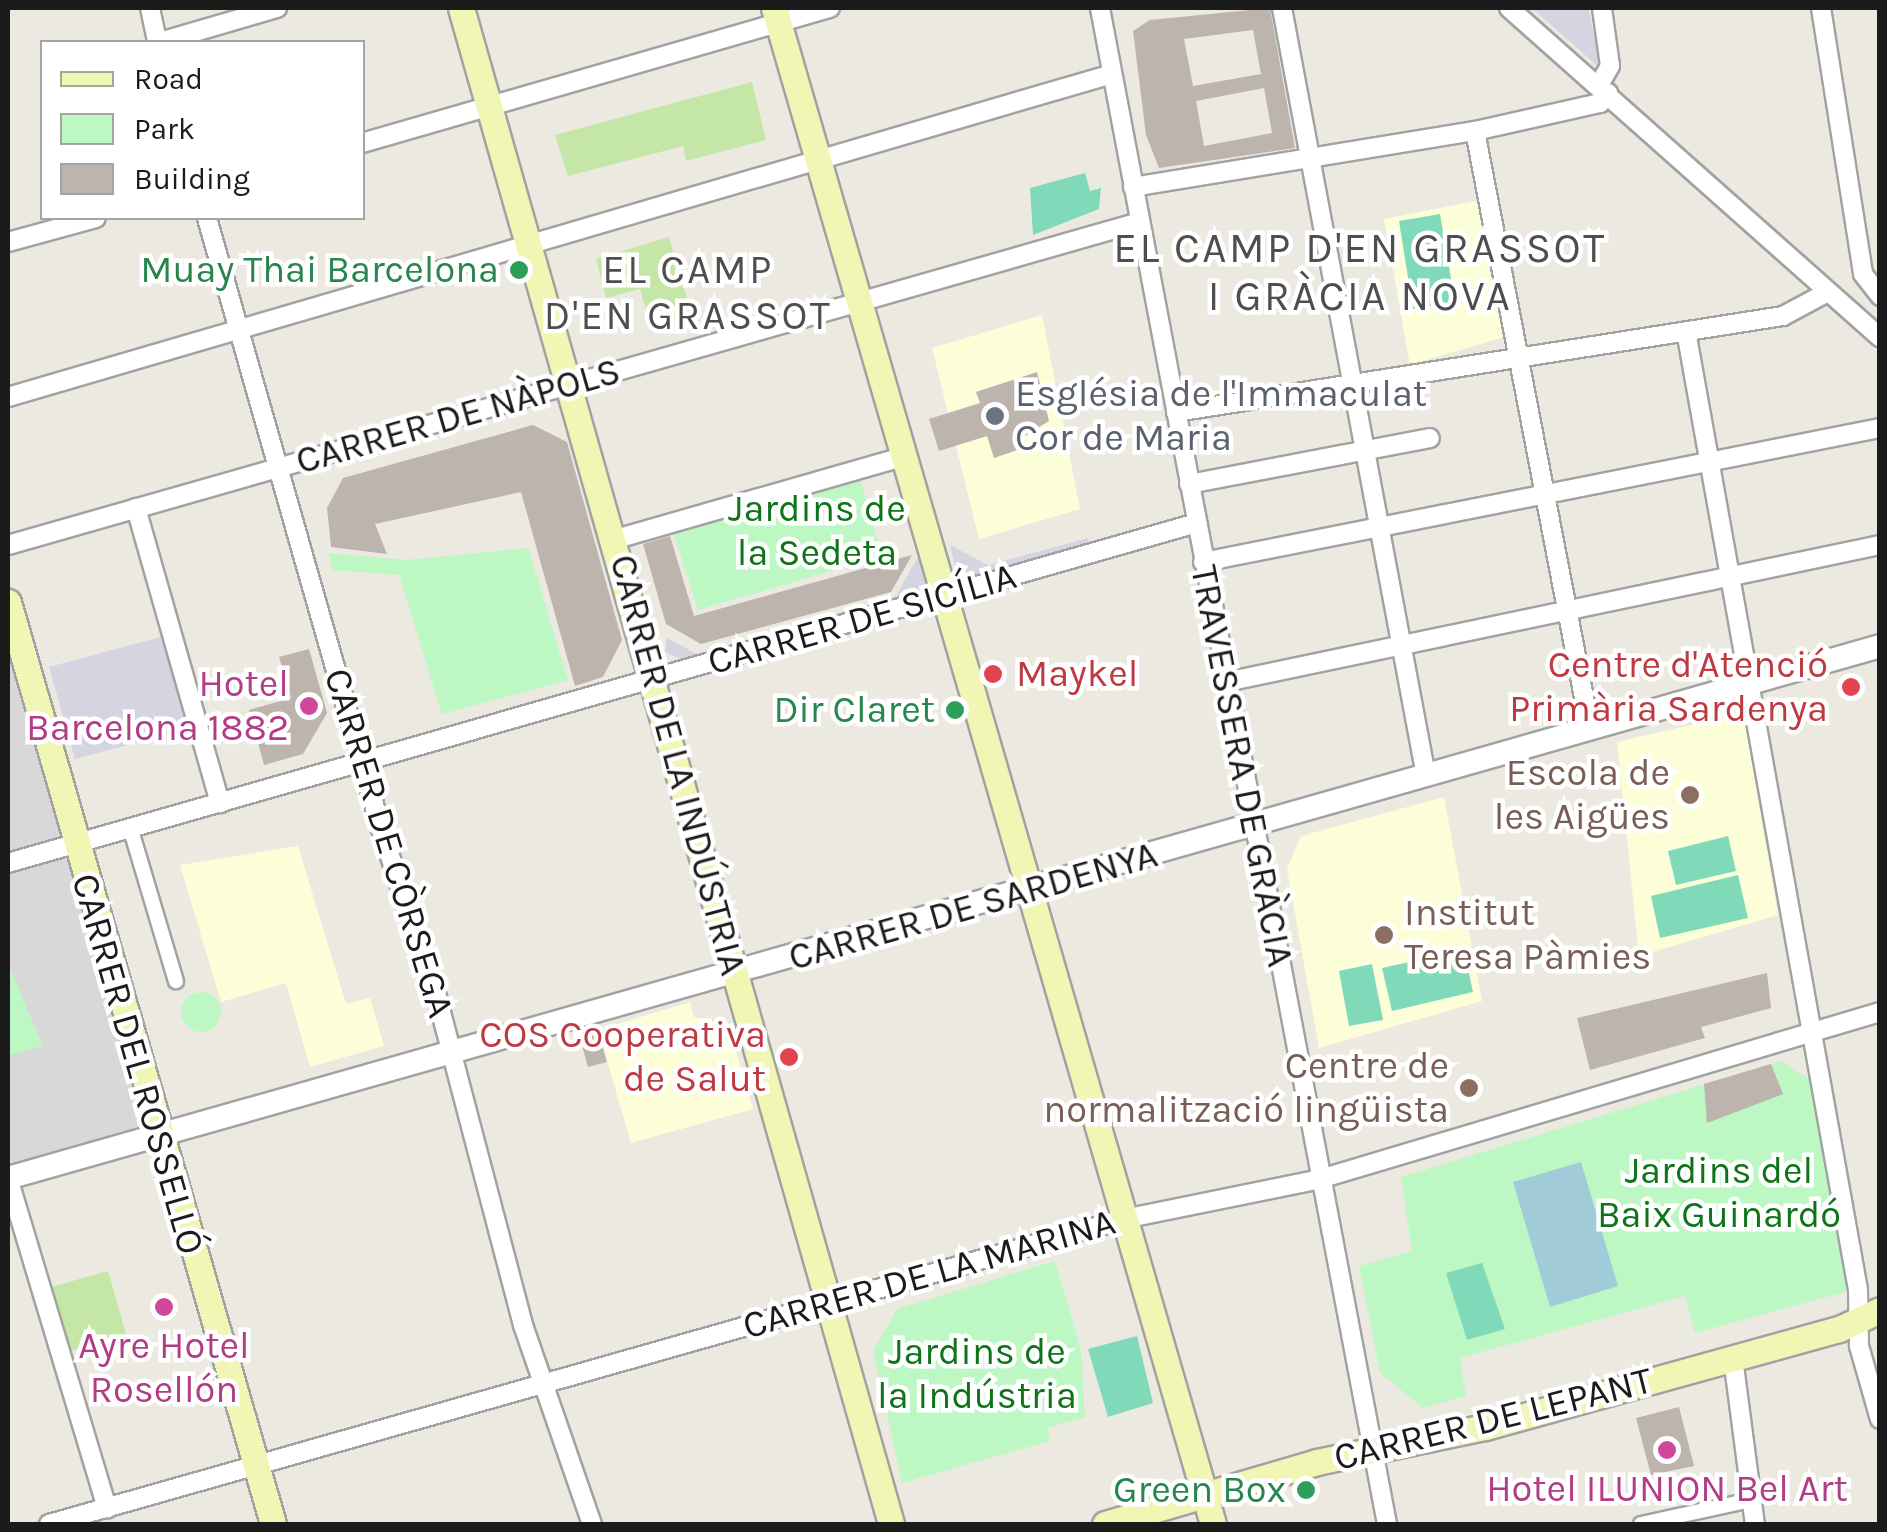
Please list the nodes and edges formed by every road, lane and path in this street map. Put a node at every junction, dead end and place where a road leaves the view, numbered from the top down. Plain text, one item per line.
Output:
1 (150, 8) edge
2 (277, 8) edge
3 (460, 8) edge
4 (830, 8) edge
5 (1100, 8) edge
6 (1282, 8) edge
7 (1509, 8) edge
8 (1602, 8) edge
9 (1821, 8) edge
10 (776, 16) edge
11 (158, 40) edge
12 (166, 40) edge
13 (1112, 74) junction
14 (1603, 89) junction
15 (491, 106) junction
16 (1475, 131) junction
17 (365, 141) edge
18 (1307, 158) junction
19 (818, 160) junction
20 (1133, 187) junction
21 (89, 220) edge
22 (208, 220) edge
23 (1140, 222) junction
24 (8, 242) edge
25 (531, 245) junction
26 (1826, 293) junction
27 (1880, 299) edge
28 (860, 302) junction
29 (1853, 315) junction
30 (1686, 331) junction
31 (240, 333) junction
32 (1880, 337) edge
33 (1518, 356) junction
34 (1350, 382) junction
35 (572, 384) junction
36 (8, 398) edge
37 (1176, 412) junction
38 (1880, 428) edge
39 (1430, 438) dead end
40 (1363, 448) junction
41 (905, 456) junction
42 (1710, 461) junction
43 (278, 467) junction
44 (1189, 484) junction
45 (1544, 495) junction
46 (136, 508) junction
47 (1197, 524) junction
48 (1378, 529) junction
49 (616, 539) junction
50 (8, 545) edge
51 (1880, 545) edge
52 (1203, 562) junction
53 (1730, 578) junction
54 (945, 595) junction
55 (8, 602) edge
56 (1566, 612) junction
57 (1400, 643) junction
58 (1880, 646) edge
59 (654, 678) junction
60 (1226, 682) junction
61 (1749, 683) junction
62 (1590, 729) junction
63 (362, 761) junction
64 (1426, 776) junction
65 (220, 803) junction
66 (1254, 826) junction
67 (130, 828) junction
68 (77, 844) junction
69 (8, 862) edge
70 (1029, 890) junction
71 (735, 974) junction
72 (176, 981) dead end
73 (1880, 1012) edge
74 (1810, 1029) junction
75 (451, 1053) junction
76 (158, 1137) junction
77 (8, 1178) edge
78 (1320, 1180) junction
79 (1124, 1220) junction
80 (829, 1301) junction
81 (1870, 1315) edge
82 (1733, 1358) junction
83 (548, 1386) junction
84 (1880, 1419) edge
85 (1372, 1449) junction
86 (254, 1468) junction
87 (1206, 1495) junction
88 (1751, 1500) junction
89 (107, 1508) junction
90 (49, 1524) edge
91 (272, 1524) edge
92 (592, 1524) edge
93 (890, 1524) edge
94 (1105, 1524) edge
95 (1213, 1524) edge
96 (1387, 1524) edge
97 (1641, 1524) edge
98 (1754, 1524) edge

1 - 11 street
2 - 12 street
3 - 15 main road, CARRER DE LA INDÚSTRIA
4 - 10 street
5 - 13 street, TRAVESSERA DE GRÀCIA
6 - 18 street
7 - 14 street
8 - 14 street
9 - 27 street
10 - 15 street
10 - 19 main road
13 - 19 street
13 - 20 street, TRAVESSERA DE GRÀCIA
14 - 16 street
14 - 26 street
15 - 17 street
15 - 25 main road, CARRER DE LA INDÚSTRIA
16 - 18 street
16 - 33 street
18 - 20 street
18 - 34 street
19 - 25 street
19 - 28 main road
20 - 23 street, TRAVESSERA DE GRÀCIA
21 - 24 street
22 - 31 street, CARRER DE CÒRSEGA
23 - 28 street, CARRER DE NÀPOLS
23 - 37 street, TRAVESSERA DE GRÀCIA
25 - 31 street
25 - 35 main road, CARRER DE LA INDÚSTRIA
26 - 29 street
26 - 30 street
27 - 29 street
28 - 35 street, CARRER DE NÀPOLS
28 - 41 main road
29 - 32 street
30 - 33 street
30 - 42 street
31 - 36 street
31 - 43 street, CARRER DE CÒRSEGA
33 - 34 street
33 - 45 street
34 - 37 street
34 - 40 street
35 - 43 street, CARRER DE NÀPOLS
35 - 49 main road, CARRER DE LA INDÚSTRIA
37 - 44 street, TRAVESSERA DE GRÀCIA
38 - 42 street
39 - 40 street
40 - 44 street
40 - 48 street
41 - 49 street
41 - 54 main road
42 - 45 street
42 - 53 street
43 - 46 street, CARRER DE NÀPOLS
43 - 63 street, CARRER DE CÒRSEGA
44 - 47 street, TRAVESSERA DE GRÀCIA
45 - 48 street
45 - 56 street
46 - 50 street, CARRER DE NÀPOLS
46 - 65 street
47 - 52 street, TRAVESSERA DE GRÀCIA
47 - 54 street, CARRER DE SICÍLIA
48 - 52 street
48 - 57 street
49 - 59 main road, CARRER DE LA INDÚSTRIA
51 - 53 street
52 - 60 street, TRAVESSERA DE GRÀCIA
53 - 56 street
53 - 61 street
54 - 59 street, CARRER DE SICÍLIA
54 - 70 main road
55 - 68 main road, CARRER DEL ROSSELLÓ
56 - 57 street
56 - 62 street
57 - 60 street
57 - 64 street
58 - 61 street, CARRER DE SARDENYA
59 - 63 street, CARRER DE SICÍLIA
59 - 71 main road, CARRER DE LA INDÚSTRIA
60 - 66 street, TRAVESSERA DE GRÀCIA
61 - 62 street, CARRER DE SARDENYA
61 - 74 street
62 - 64 street, CARRER DE SARDENYA
63 - 65 street, CARRER DE SICÍLIA
63 - 75 street, CARRER DE CÒRSEGA
64 - 66 street, CARRER DE SARDENYA
65 - 67 street, CARRER DE SICÍLIA
66 - 70 street, CARRER DE SARDENYA
66 - 78 street, TRAVESSERA DE GRÀCIA
67 - 68 street, CARRER DE SICÍLIA
67 - 72 street
68 - 69 street, CARRER DE SICÍLIA
68 - 76 main road, CARRER DEL ROSSELLÓ
70 - 71 street, CARRER DE SARDENYA
70 - 79 main road
71 - 75 street, CARRER DE SARDENYA
71 - 80 main road, CARRER DE LA INDÚSTRIA
73 - 74 street, CARRER DE LA MARINA
74 - 78 street, CARRER DE LA MARINA
74 - 81 street
75 - 76 street, CARRER DE SARDENYA
75 - 83 street, CARRER DE CÒRSEGA
76 - 77 street, CARRER DE SARDENYA
76 - 86 main road, CARRER DEL ROSSELLÓ
77 - 89 street
78 - 79 street, CARRER DE LA MARINA
78 - 85 street, TRAVESSERA DE GRÀCIA
79 - 80 street, CARRER DE LA MARINA
79 - 87 main road
80 - 83 street, CARRER DE LA MARINA
80 - 93 main road, CARRER DE LA INDÚSTRIA
81 - 82 main road, CARRER DE LEPANT
81 - 84 street
82 - 85 main road, CARRER DE LEPANT
82 - 88 street
83 - 86 street, CARRER DE LA MARINA
83 - 92 street, CARRER DE CÒRSEGA
85 - 87 main road, CARRER DE LEPANT
85 - 96 street, TRAVESSERA DE GRÀCIA
86 - 89 street, CARRER DE LA MARINA
86 - 91 main road, CARRER DEL ROSSELLÓ
87 - 94 main road, CARRER DE LEPANT
87 - 95 main road
88 - 97 street
88 - 98 street
89 - 90 street, CARRER DE LA MARINA

